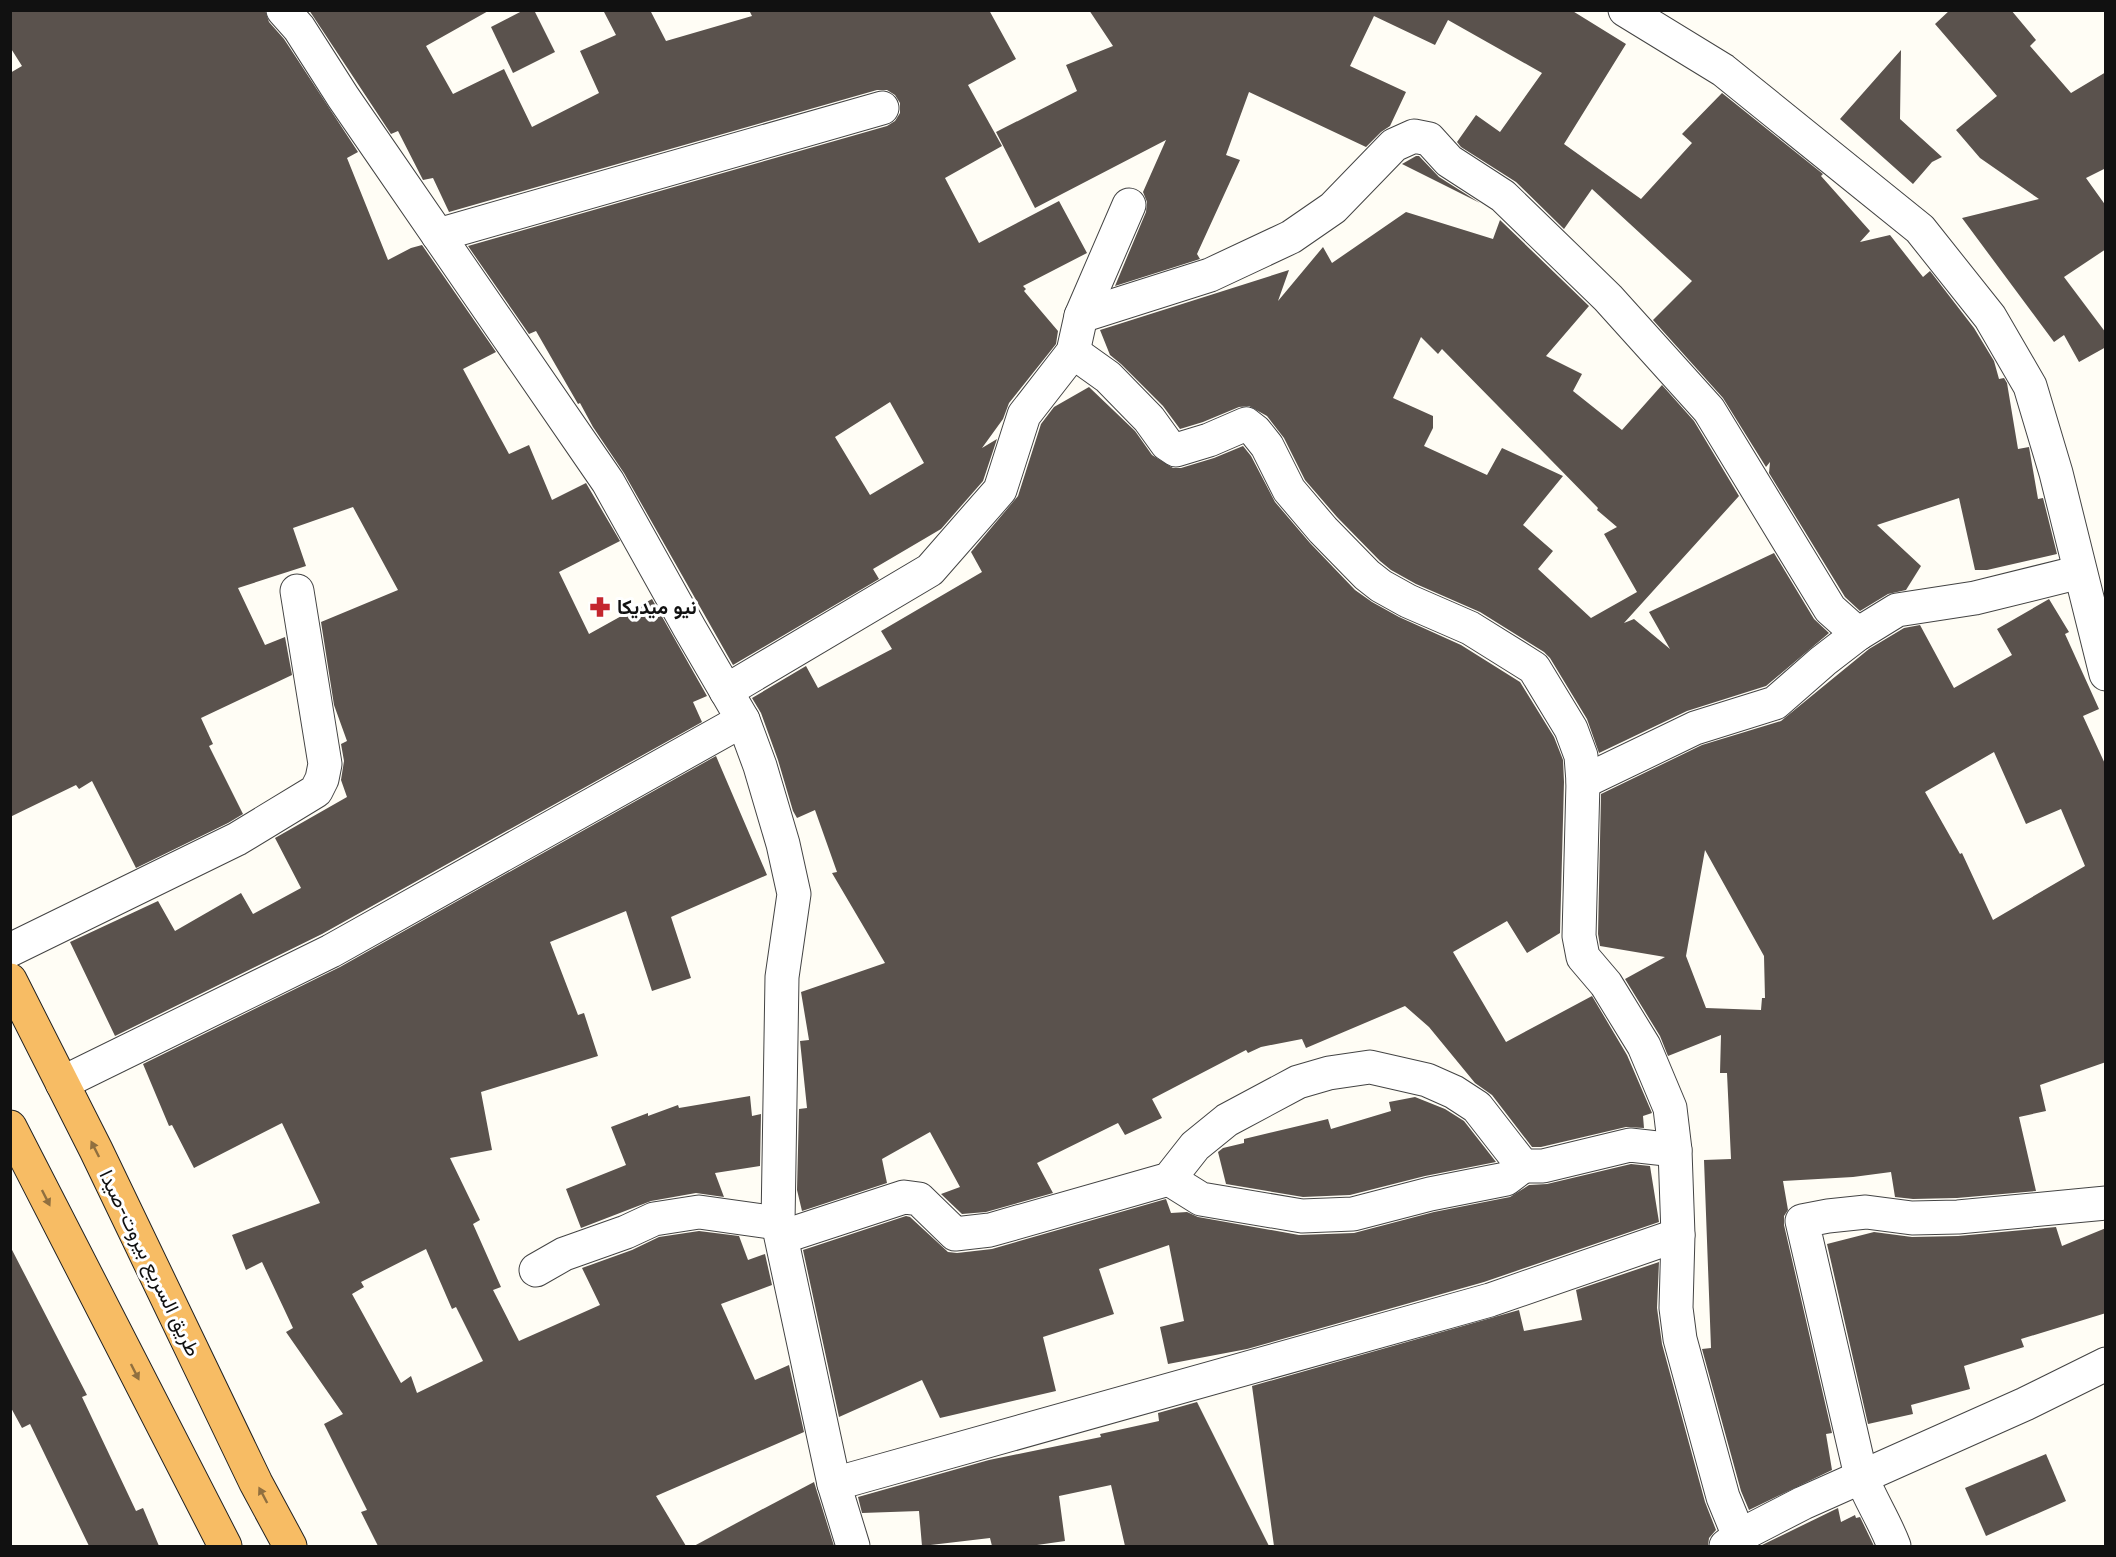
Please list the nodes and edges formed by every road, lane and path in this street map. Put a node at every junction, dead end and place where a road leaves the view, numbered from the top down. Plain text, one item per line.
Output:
1 (283, 10) edge
2 (1625, 10) edge
3 (882, 108) dead end
4 (1129, 205) dead end
5 (438, 235) junction
6 (1081, 315) junction
7 (1074, 352) junction
8 (2080, 572) junction
9 (297, 591) dead end
10 (1858, 634) junction
11 (2106, 674) edge
12 (726, 692) junction
13 (744, 720) junction
14 (1583, 782) junction
15 (10, 950) edge
16 (10, 980) edge
17 (62, 1083) junction
18 (10, 1127) edge
19 (1675, 1150) junction
20 (1523, 1166) junction
21 (1169, 1179) junction
22 (2106, 1203) edge
23 (780, 1230) junction
24 (1677, 1235) junction
25 (536, 1270) dead end
26 (2106, 1364) edge
27 (1861, 1476) junction
28 (834, 1484) junction
29 (1733, 1541) edge
30 (225, 1546) edge
31 (290, 1546) edge
32 (853, 1546) edge
33 (1894, 1546) edge

1 - 5 street
2 - 8 street
3 - 5 street
4 - 6 street
5 - 12 street
6 - 7 street
6 - 10 street
7 - 12 street
7 - 14 street
8 - 10 street
8 - 11 street
9 - 15 street
10 - 14 street
12 - 13 street
13 - 17 street
13 - 23 street
14 - 19 street
16 - 17 highway, طريق السريع بيروت-صيدا
31 -> 17 highway, طريق السريع بيروت-صيدا
18 -> 30 highway
19 - 20 street
19 - 24 street
20 - 21 street
20 - 21 street
21 - 23 street
22 - 27 street
23 - 25 street
23 - 28 street
24 - 28 street
24 - 29 street
26 - 27 street
27 - 29 street
27 - 33 street
28 - 32 street

